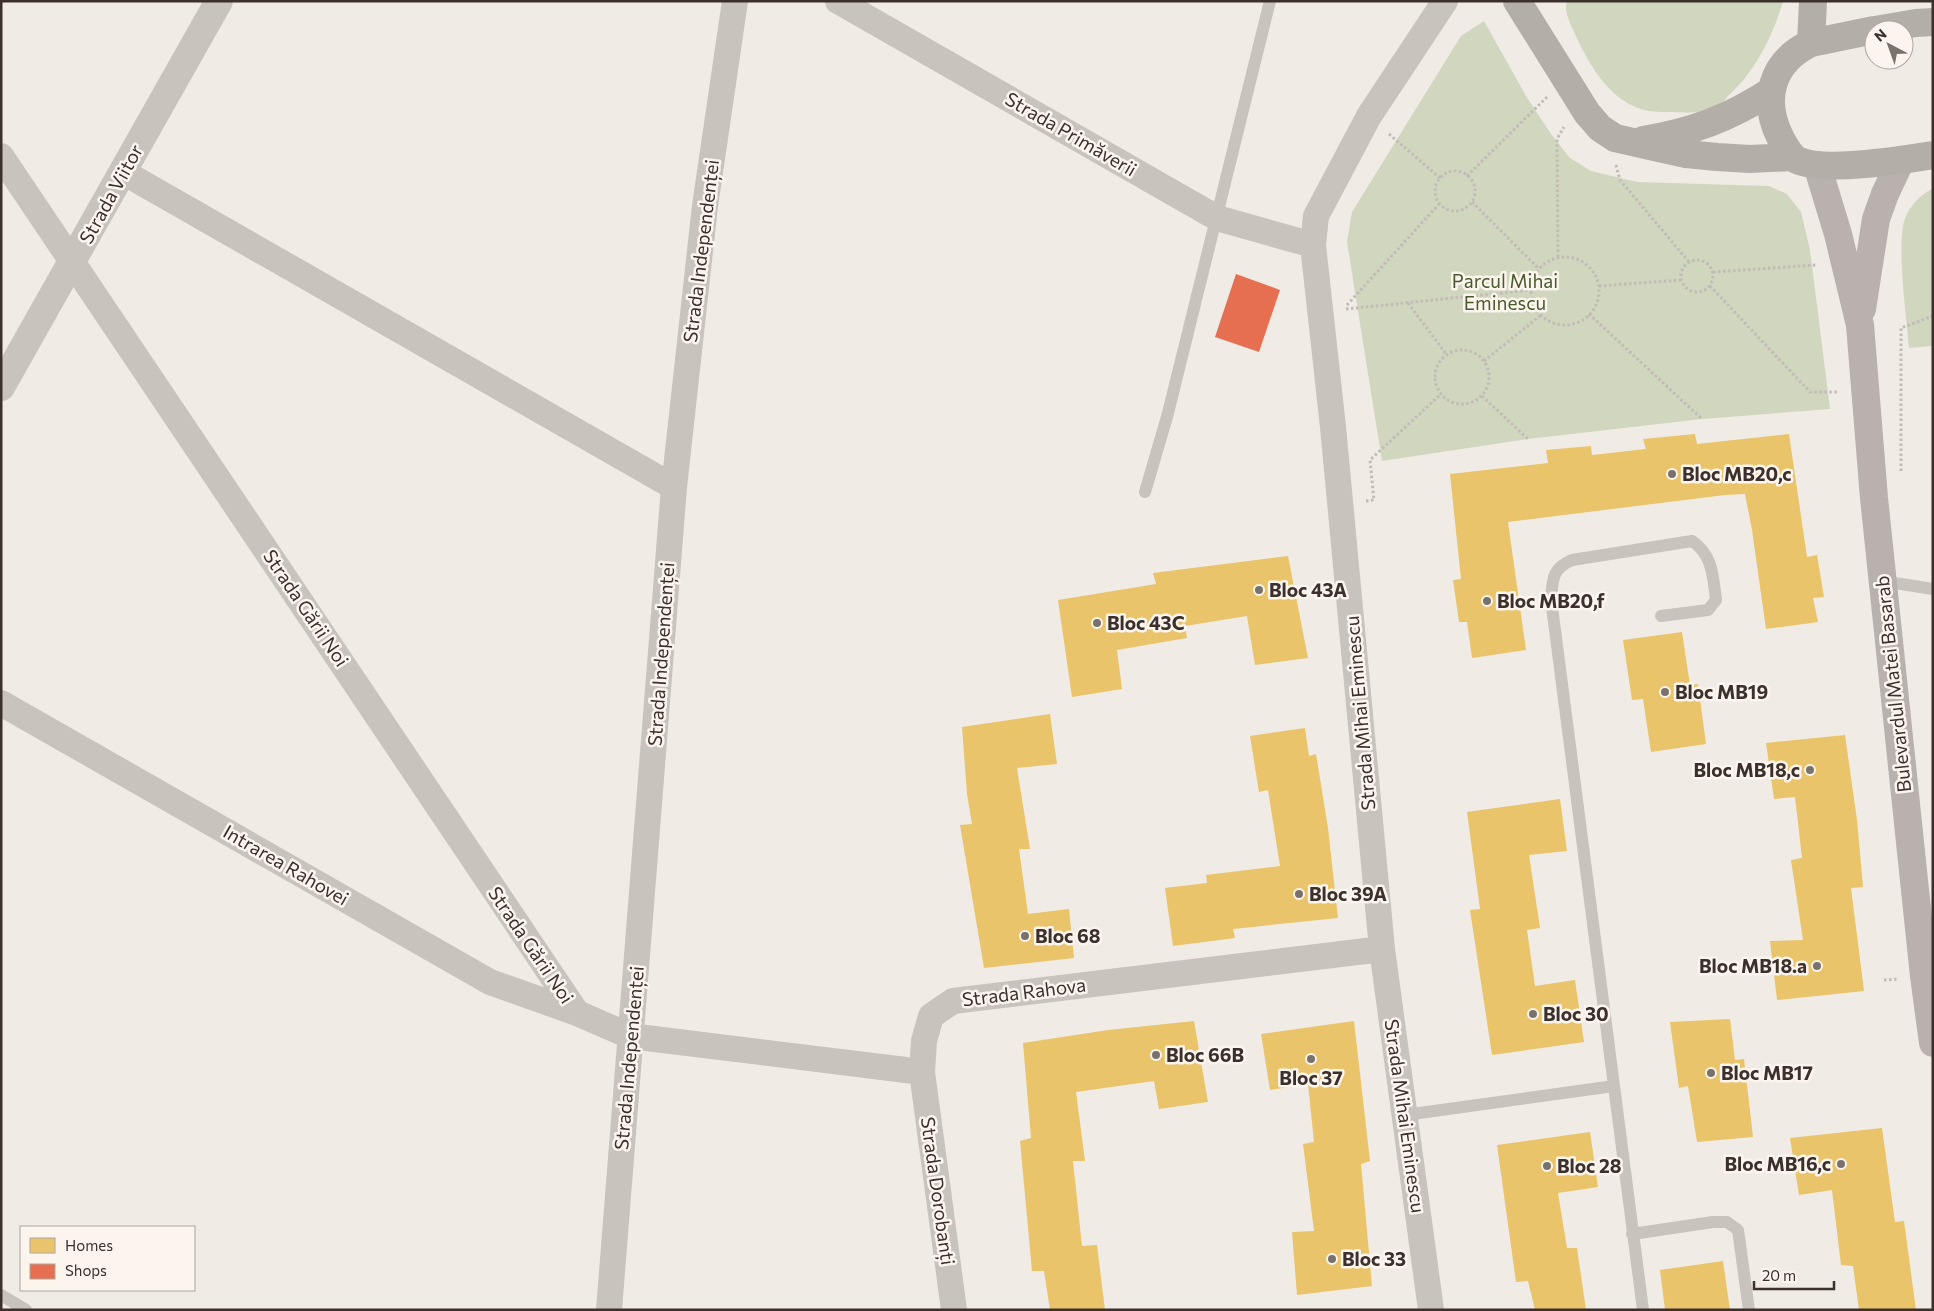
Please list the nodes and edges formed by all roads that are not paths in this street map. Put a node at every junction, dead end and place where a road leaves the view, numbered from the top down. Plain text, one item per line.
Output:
1 (220, 1) edge
2 (735, 1) edge
3 (838, 1) edge
4 (1270, 1) edge
5 (1445, 1) edge
6 (1517, 1) edge
7 (1813, 1) edge
8 (1933, 22) edge
9 (1914, 23) edge
10 (1864, 32) edge
11 (1811, 43) junction
12 (1772, 91) junction
13 (1620, 138) junction
14 (1933, 155) edge
15 (1, 156) edge
16 (1901, 160) junction
17 (1805, 161) junction
18 (124, 172) junction
19 (1217, 218) junction
20 (1313, 245) junction
21 (73, 261) junction
22 (1860, 326) junction
23 (1, 387) edge
24 (674, 487) junction
25 (1145, 492) dead end
26 (1882, 581) junction
27 (1933, 589) edge
28 (1661, 616) dead end
29 (1, 703) edge
30 (1382, 949) junction
31 (577, 1013) junction
32 (630, 1036) junction
33 (1933, 1043) edge
34 (922, 1072) junction
35 (1614, 1086) junction
36 (1405, 1115) junction
37 (1632, 1234) junction
38 (1, 1295) edge
39 (26, 1310) edge
40 (609, 1310) edge
41 (954, 1310) edge
42 (1431, 1310) edge
43 (1643, 1310) edge
44 (1749, 1310) edge

1 - 18 street, Strada Viitor
2 - 24 street, Strada Independenței
3 - 19 street, Strada Primăverii
4 - 19 lane
5 - 20 street, Strada Mihai Eminescu
6 - 13 highway
7 - 11 highway
8 - 9 highway
10 - 11 highway
11 - 12 highway
12 - 13 highway
12 - 17 highway
13 - 17 highway
14 - 16 highway
15 - 21 street, Strada Gării Noi
16 - 17 highway
16 - 22 main road, Bulevardul Matei Basarab
17 - 22 main road, Bulevardul Matei Basarab
18 - 21 street, Strada Viitor
18 - 24 street
19 - 20 street, Strada Primăverii
19 - 25 lane
20 - 30 street, Strada Mihai Eminescu
21 - 23 street, Strada Viitor
21 - 31 street, Strada Gării Noi
22 - 26 main road, Bulevardul Matei Basarab
24 - 32 street, Strada Independenței
26 - 27 lane
26 - 33 main road, Bulevardul Matei Basarab
28 - 35 lane
29 - 31 street, Intrarea Rahovei
30 - 34 street, Strada Rahova
30 - 36 street, Strada Mihai Eminescu
31 - 32 street, Strada Gării Noi
32 - 34 street
32 - 40 street, Strada Independenței
34 - 41 street, Strada Dorobanți
35 - 36 lane
35 - 37 lane
36 - 42 street, Strada Mihai Eminescu
37 - 43 lane
37 - 44 lane
38 - 39 lane

